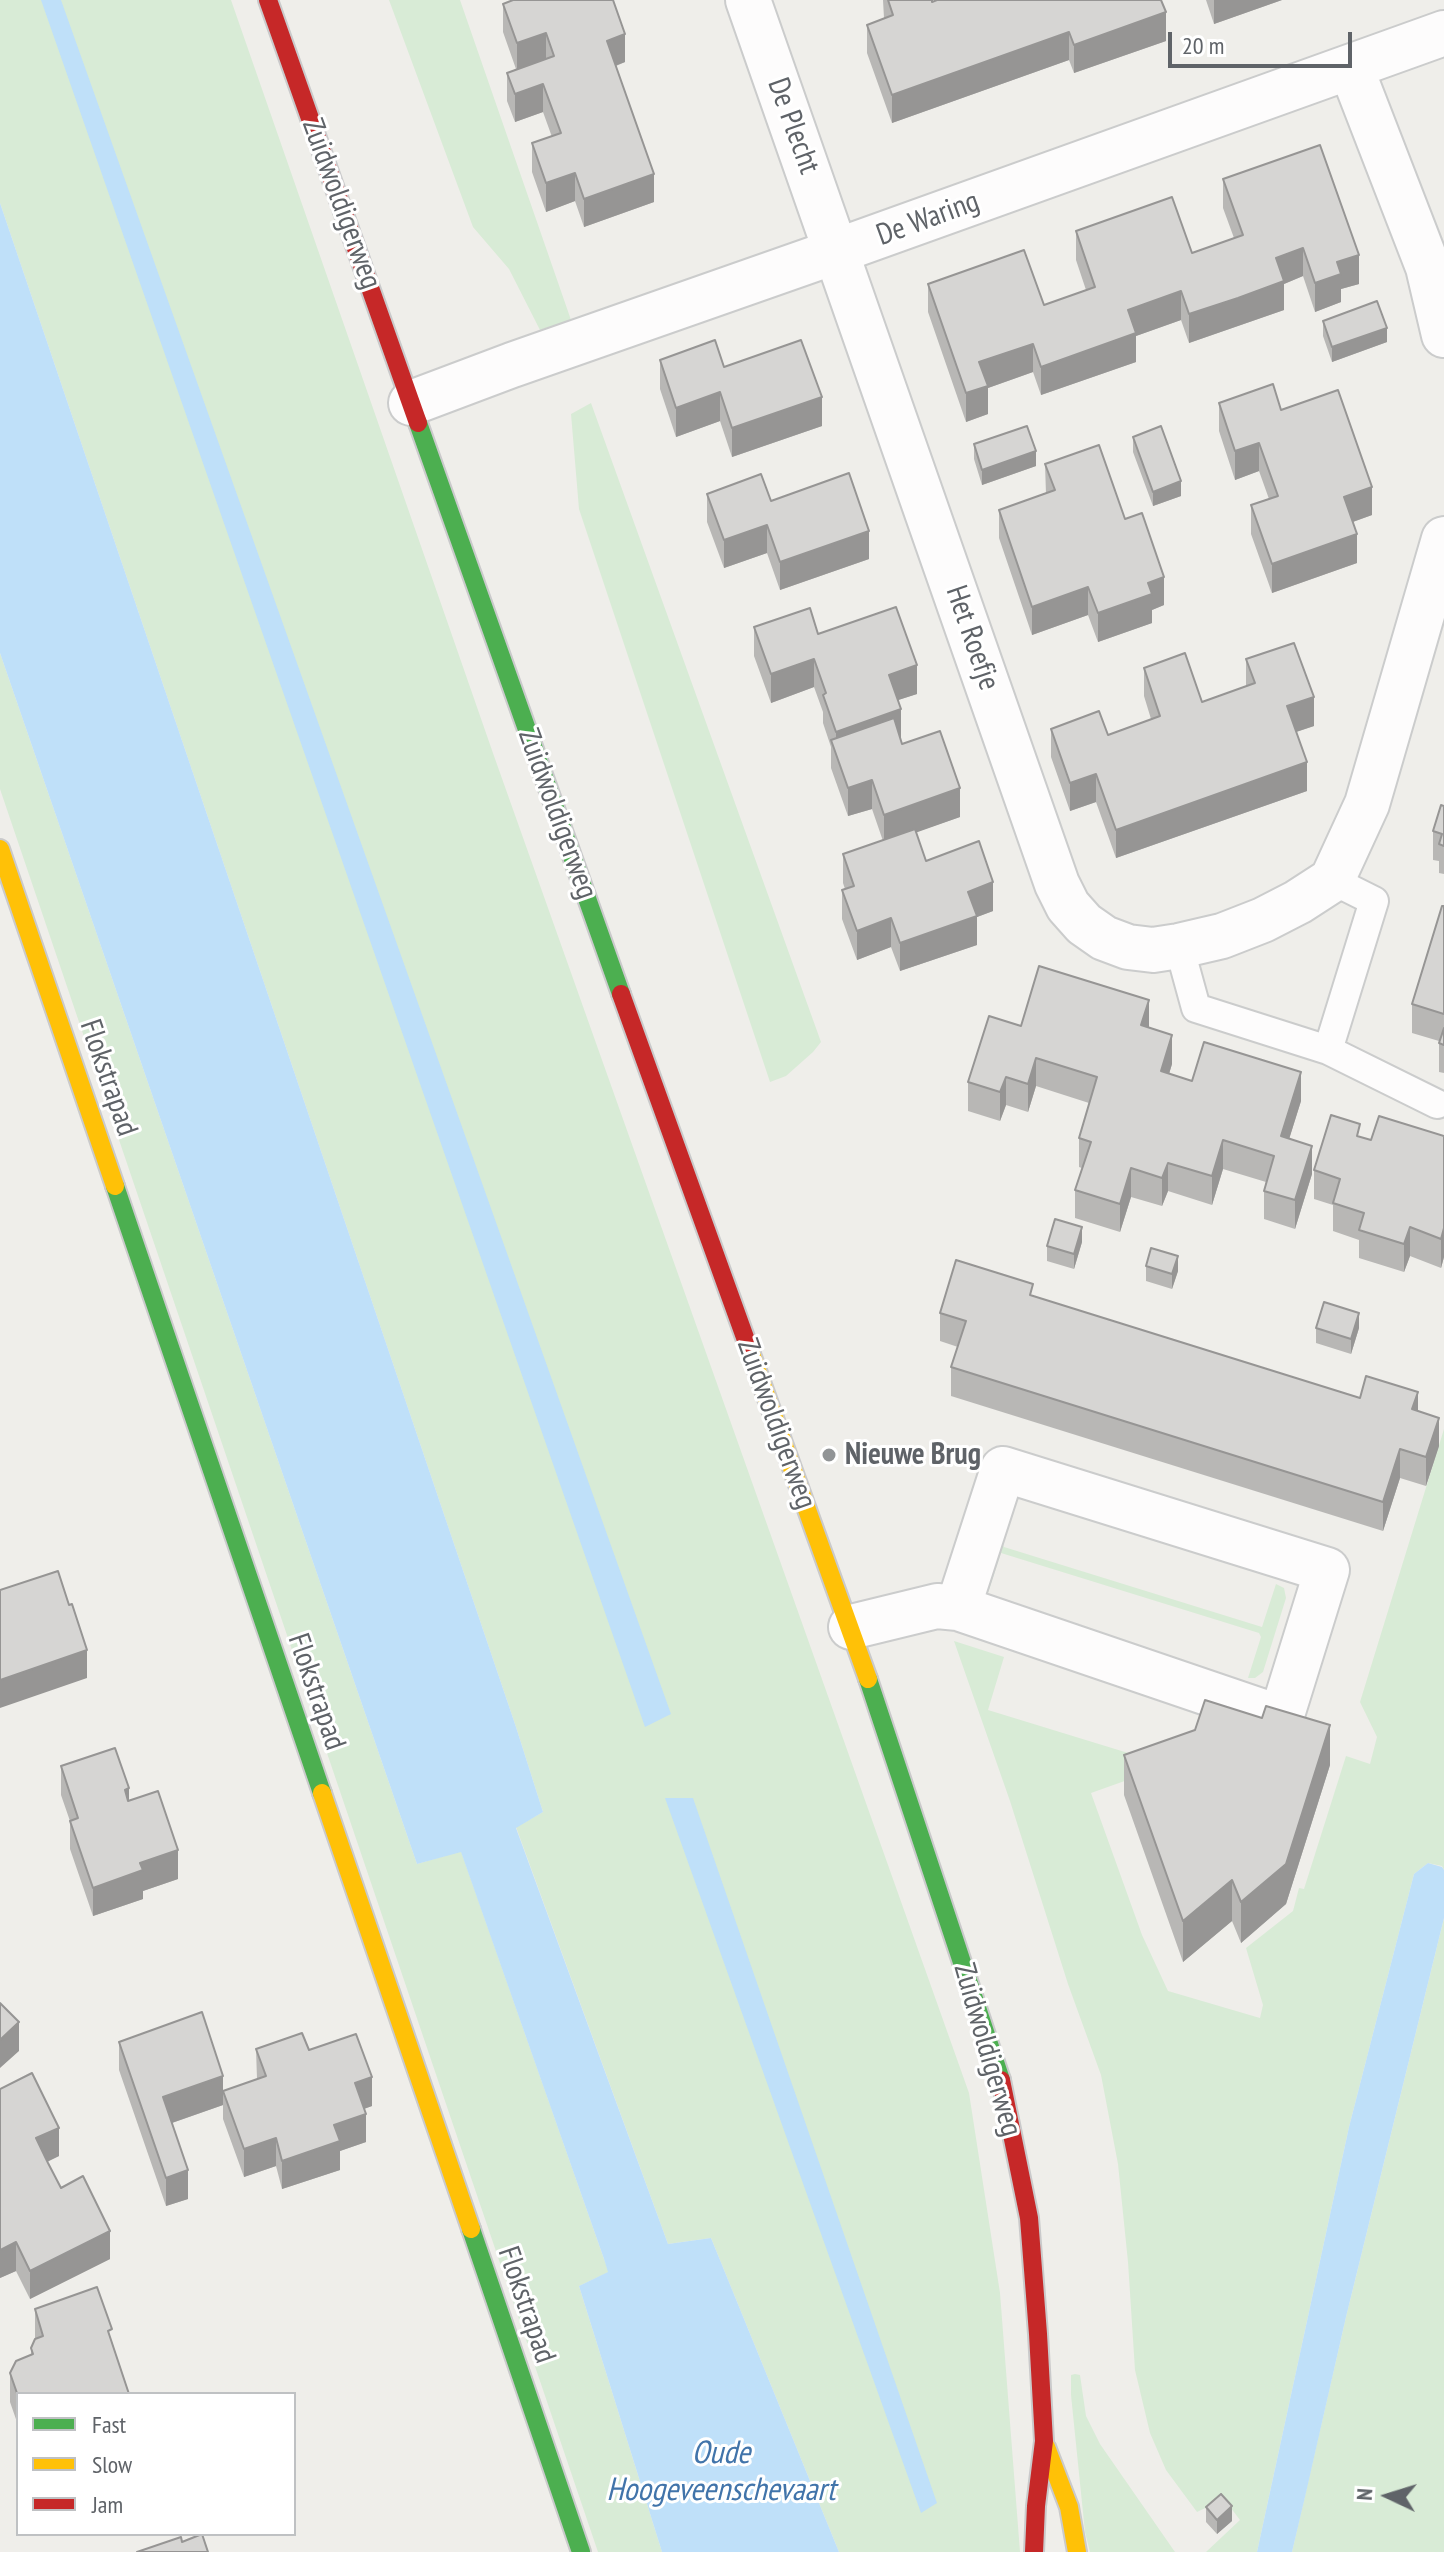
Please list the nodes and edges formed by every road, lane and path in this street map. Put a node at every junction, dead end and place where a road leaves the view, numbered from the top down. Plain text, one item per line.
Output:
1 (268, 0) edge
2 (748, 0) edge
3 (1444, 33) edge
4 (1351, 68) junction
5 (837, 251) junction
6 (1444, 335) edge
7 (411, 403) junction
8 (1444, 539) edge
9 (0, 849) edge
10 (1332, 880) junction
11 (1179, 946) junction
12 (1328, 1050) junction
13 (1437, 1104) dead end
14 (958, 1608) junction
15 (851, 1627) junction
16 (1044, 2441) junction
17 (581, 2552) edge
18 (1034, 2552) edge
19 (1077, 2552) edge

1 - 7 main road, Zuidwoldigerweg
2 - 5 street, De Plecht
3 - 4 street, De Waring
4 - 5 street, De Waring
4 - 6 street
5 - 7 street, De Waring
5 - 11 street, Het Roefje
7 - 15 main road, Zuidwoldigerweg
8 - 10 street
9 - 17 main road, Flokstrapad
10 - 11 street, Het Roefje
10 - 12 lane
11 - 12 lane
12 - 13 lane
14 - 14 street
14 - 15 street
15 - 16 main road, Zuidwoldigerweg
16 - 18 main road, Zuidwoldigerweg
16 - 19 main road, Zuidwoldigerweg

